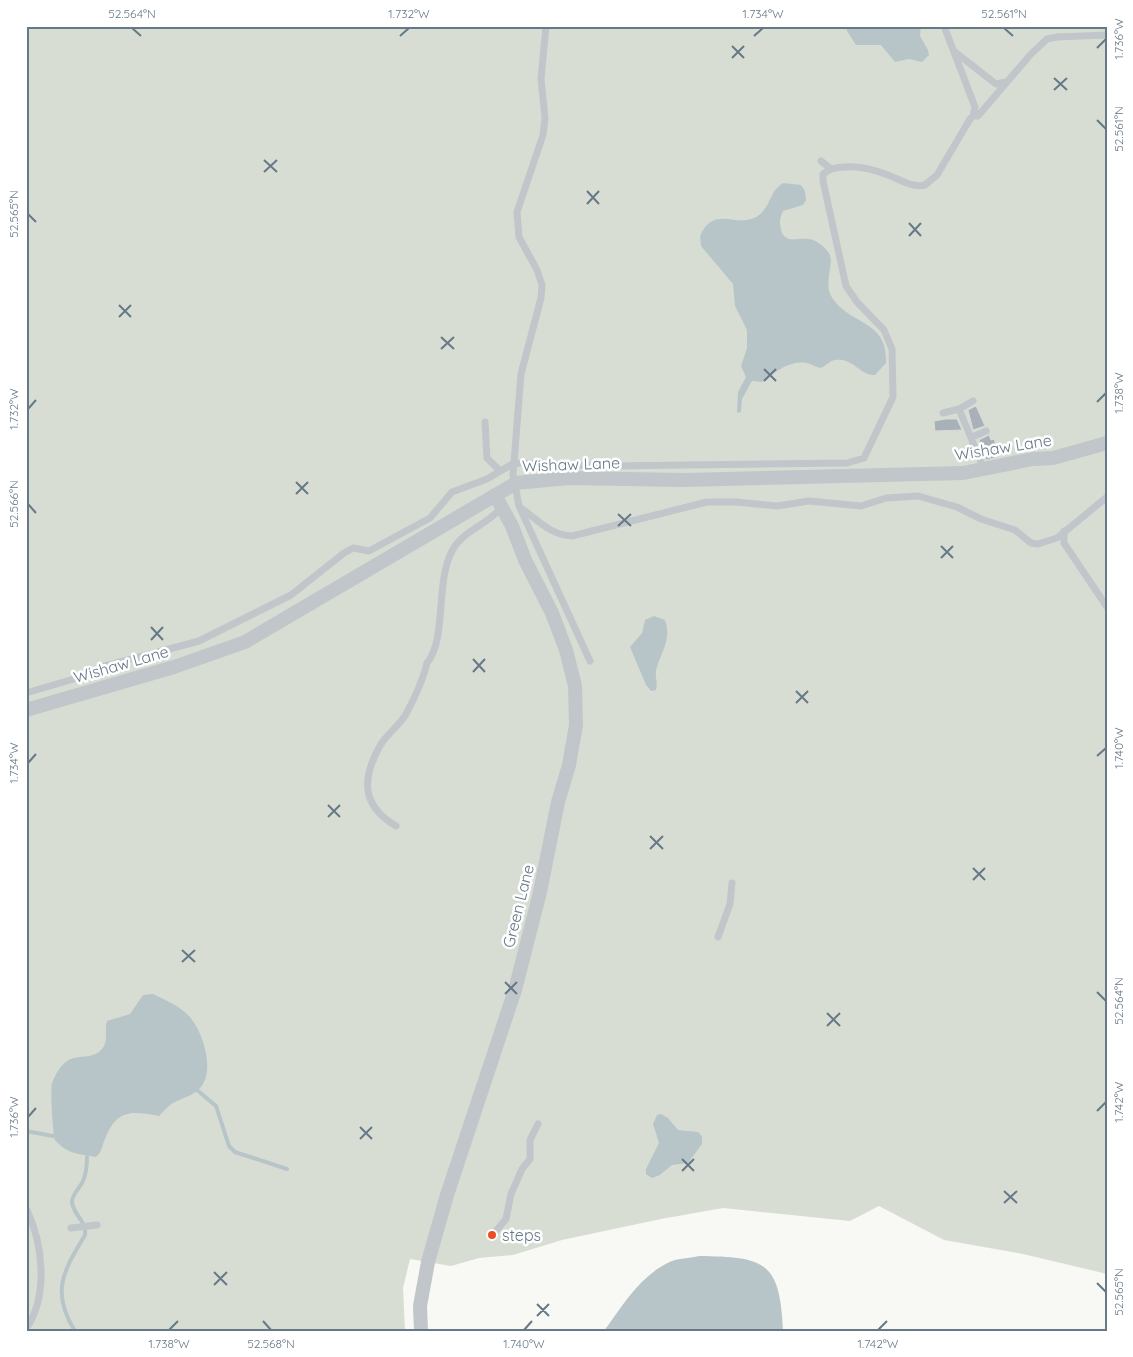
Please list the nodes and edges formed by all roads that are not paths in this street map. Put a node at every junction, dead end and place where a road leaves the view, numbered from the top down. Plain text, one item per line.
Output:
1 (546, 26) edge
2 (944, 26) edge
3 (1107, 35) edge
4 (954, 51) junction
5 (970, 63) junction
6 (959, 64) junction
7 (998, 87) junction
8 (979, 108) junction
9 (831, 168) junction
10 (823, 174) junction
11 (973, 401) dead end
12 (959, 409) junction
13 (943, 413) dead end
14 (484, 422) dead end
15 (986, 431) dead end
16 (972, 436) junction
17 (1107, 443) edge
18 (514, 462) junction
19 (499, 470) junction
20 (984, 470) junction
21 (516, 483) junction
22 (1107, 497) edge
23 (498, 501) junction
24 (519, 506) junction
25 (1064, 531) junction
26 (1107, 607) edge
27 (590, 661) dead end
28 (26, 693) edge
29 (26, 710) edge
30 (396, 826) dead end
31 (732, 883) dead end
32 (718, 937) dead end
33 (538, 1124) dead end
34 (26, 1208) edge
35 (97, 1225) dead end
36 (71, 1228) dead end
37 (496, 1231) dead end
38 (26, 1329) edge
39 (421, 1331) edge

1 - 18 lane
2 - 4 lane
3 - 7 lane
4 - 5 lane
4 - 6 lane
5 - 6 lane
5 - 7 lane
6 - 8 lane
7 - 8 lane
8 - 9 lane
9 - 10 lane
9 - 10 lane
10 - 18 lane
11 - 12 lane
12 - 13 lane
12 - 16 lane
14 - 19 lane
15 - 16 lane
16 - 20 lane
17 - 20 street, Wishaw Lane
18 - 19 lane
18 - 21 lane
19 - 28 lane
20 - 21 street, Wishaw Lane
21 - 23 street, Wishaw Lane
21 - 24 lane
22 - 25 lane
23 - 29 street, Wishaw Lane
23 - 30 lane
23 - 39 street, Green Lane
24 - 25 lane
24 - 27 lane
25 - 26 lane
31 - 32 lane
33 - 37 lane
34 - 38 lane
35 - 36 lane

